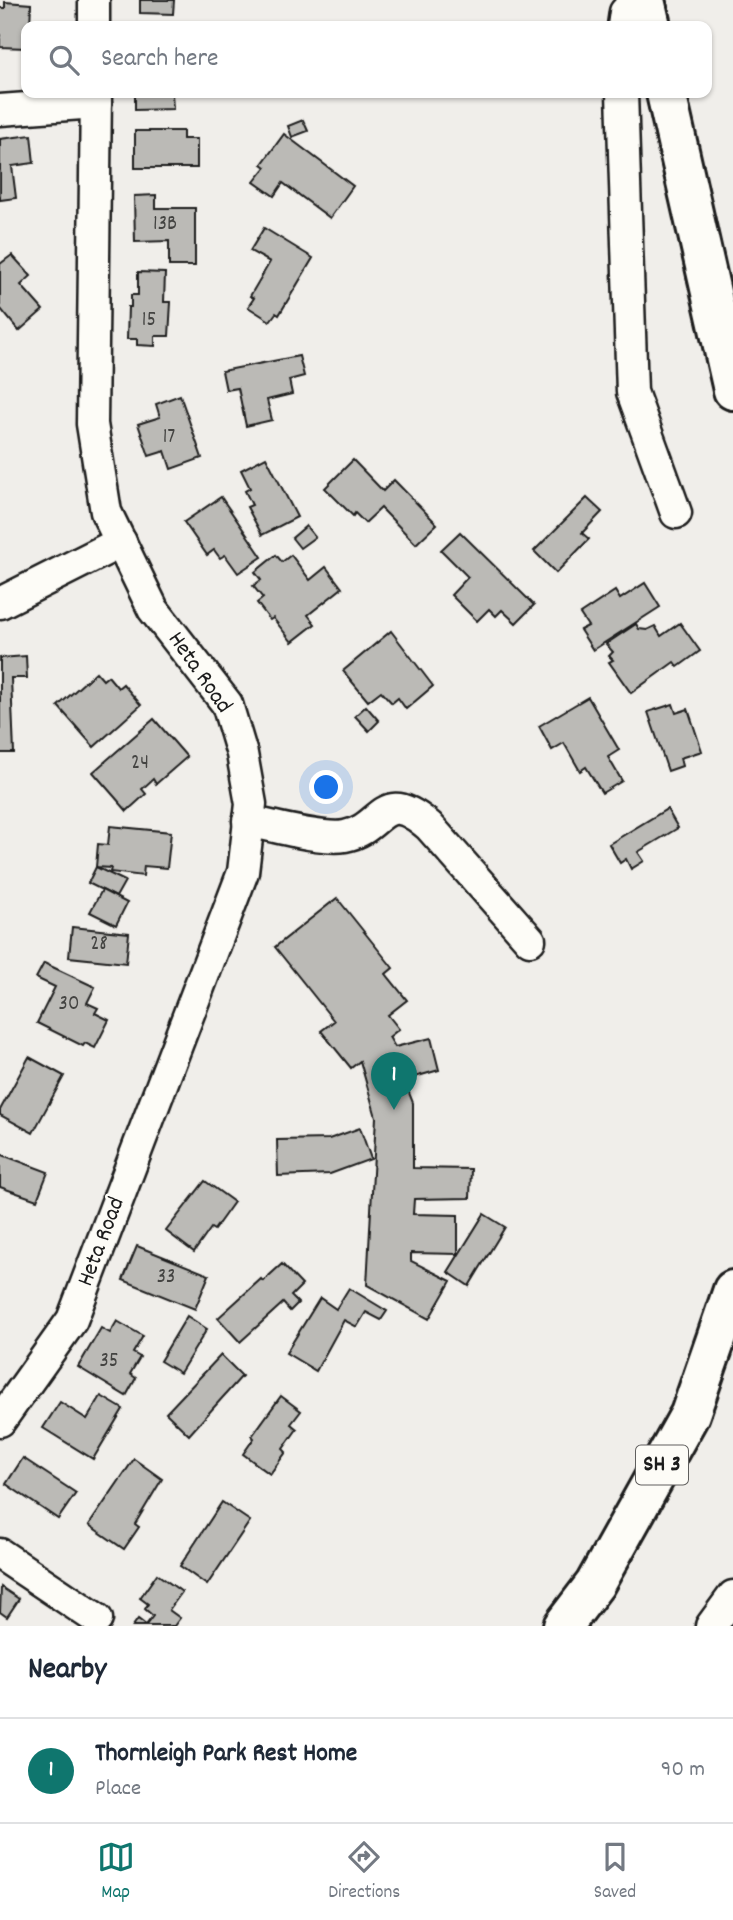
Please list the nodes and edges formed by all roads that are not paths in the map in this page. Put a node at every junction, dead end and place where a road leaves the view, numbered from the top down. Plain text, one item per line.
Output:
1 (94, 0) edge
2 (638, 0) edge
3 (645, 0) edge
4 (94, 21) edge
5 (624, 21) edge
6 (650, 21) edge
7 (96, 98) edge
8 (622, 98) edge
9 (667, 98) edge
10 (0, 110) edge
11 (733, 390) edge
12 (676, 513) dead end
13 (121, 542) junction
14 (0, 603) edge
15 (248, 821) junction
16 (530, 940) dead end
17 (733, 1290) edge
18 (0, 1421) edge
19 (0, 1554) edge
20 (733, 1596) edge
21 (97, 1619) dead end
22 (563, 1626) edge
23 (711, 1626) edge

1 - 4 street
2 - 5 street
3 - 6 highway
7 - 10 street
7 - 13 street, Heta Road
8 - 12 street
9 - 11 highway
13 - 14 street
13 - 15 street, Heta Road
15 - 16 street
15 - 18 street, Heta Road
17 - 22 highway, SH 3
19 - 21 street
20 - 23 street

